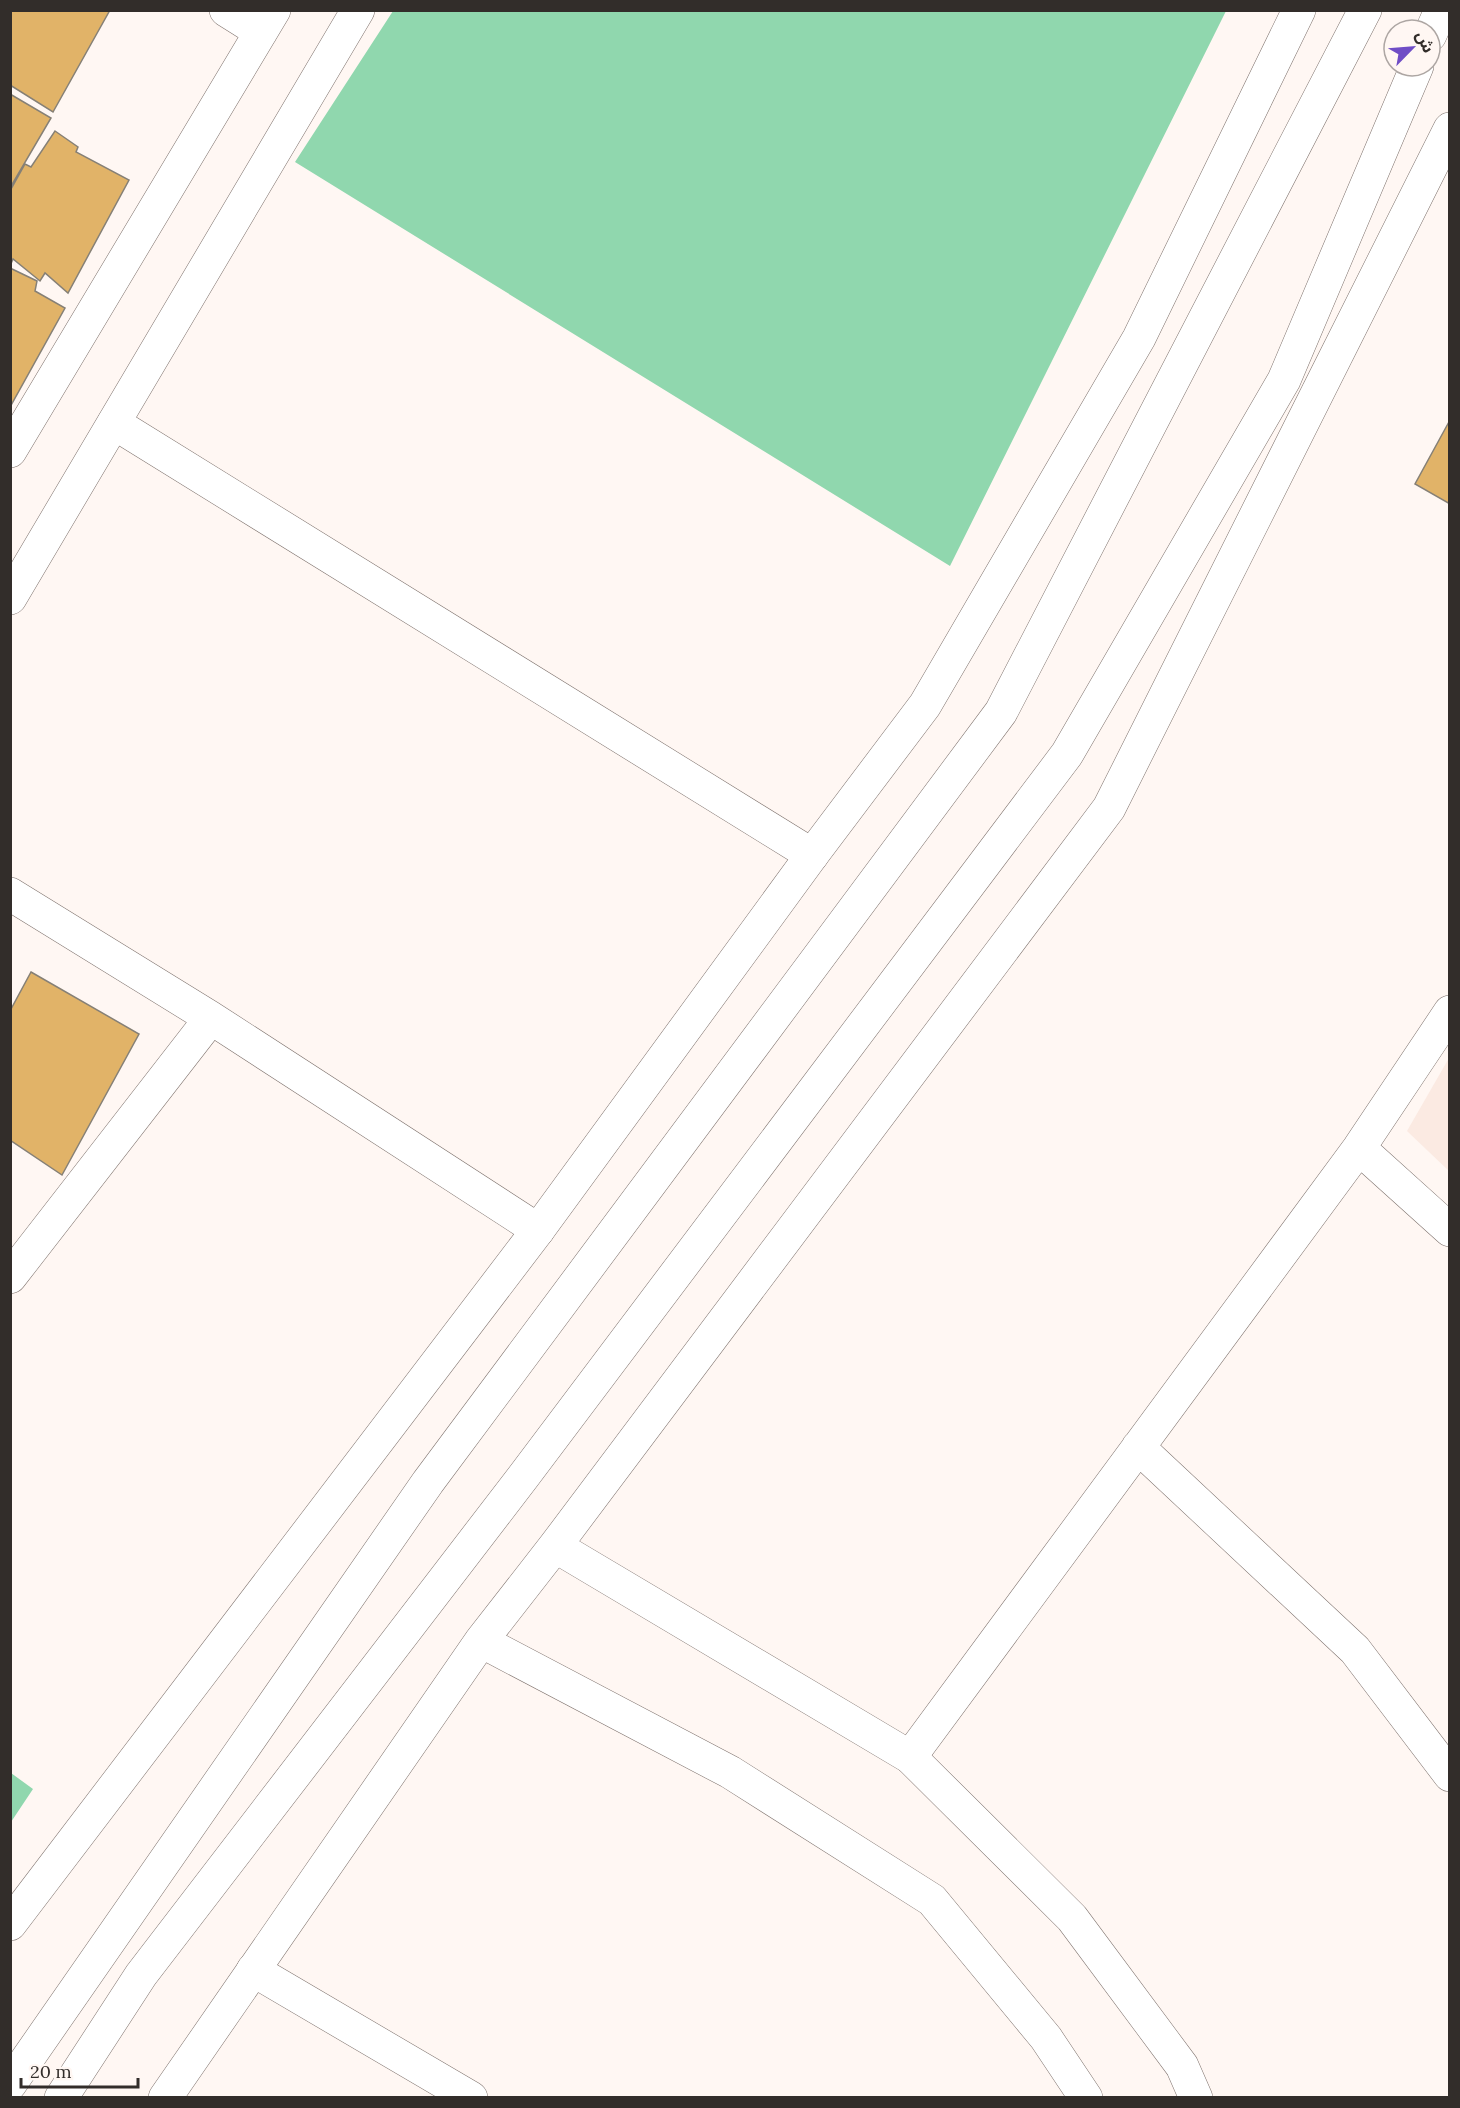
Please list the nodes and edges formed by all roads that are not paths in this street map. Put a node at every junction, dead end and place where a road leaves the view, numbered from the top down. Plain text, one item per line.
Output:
1 (226, 10) edge
2 (358, 10) edge
3 (1299, 10) edge
4 (1365, 10) edge
5 (268, 21) edge
6 (1412, 78) edge
7 (1449, 129) edge
8 (114, 423) junction
9 (10, 451) edge
10 (10, 598) edge
11 (812, 855) junction
12 (10, 894) edge
13 (1449, 1012) edge
14 (211, 1018) junction
15 (1359, 1148) junction
16 (538, 1230) junction
17 (1449, 1230) edge
18 (10, 1277) edge
19 (1138, 1447) junction
20 (555, 1546) junction
21 (481, 1641) junction
22 (910, 1757) junction
23 (1449, 1775) edge
24 (10, 1924) edge
25 (253, 1970) junction
26 (10, 2084) edge
27 (62, 2097) edge
28 (165, 2097) edge
29 (471, 2097) edge
30 (1086, 2097) edge
31 (1196, 2097) edge

1 - 5 street
2 - 8 street
3 - 11 street
4 - 26 street
5 - 9 street
6 - 27 street
7 - 20 street
8 - 10 street
8 - 11 street
11 - 16 street
12 - 14 street
13 - 15 street
14 - 16 street
14 - 18 street
15 - 17 street
15 - 19 street
16 - 24 street
19 - 22 street
19 - 23 street
20 - 21 street
20 - 22 street
21 - 25 street
21 - 30 street
22 - 31 street
25 - 28 street
25 - 29 street

